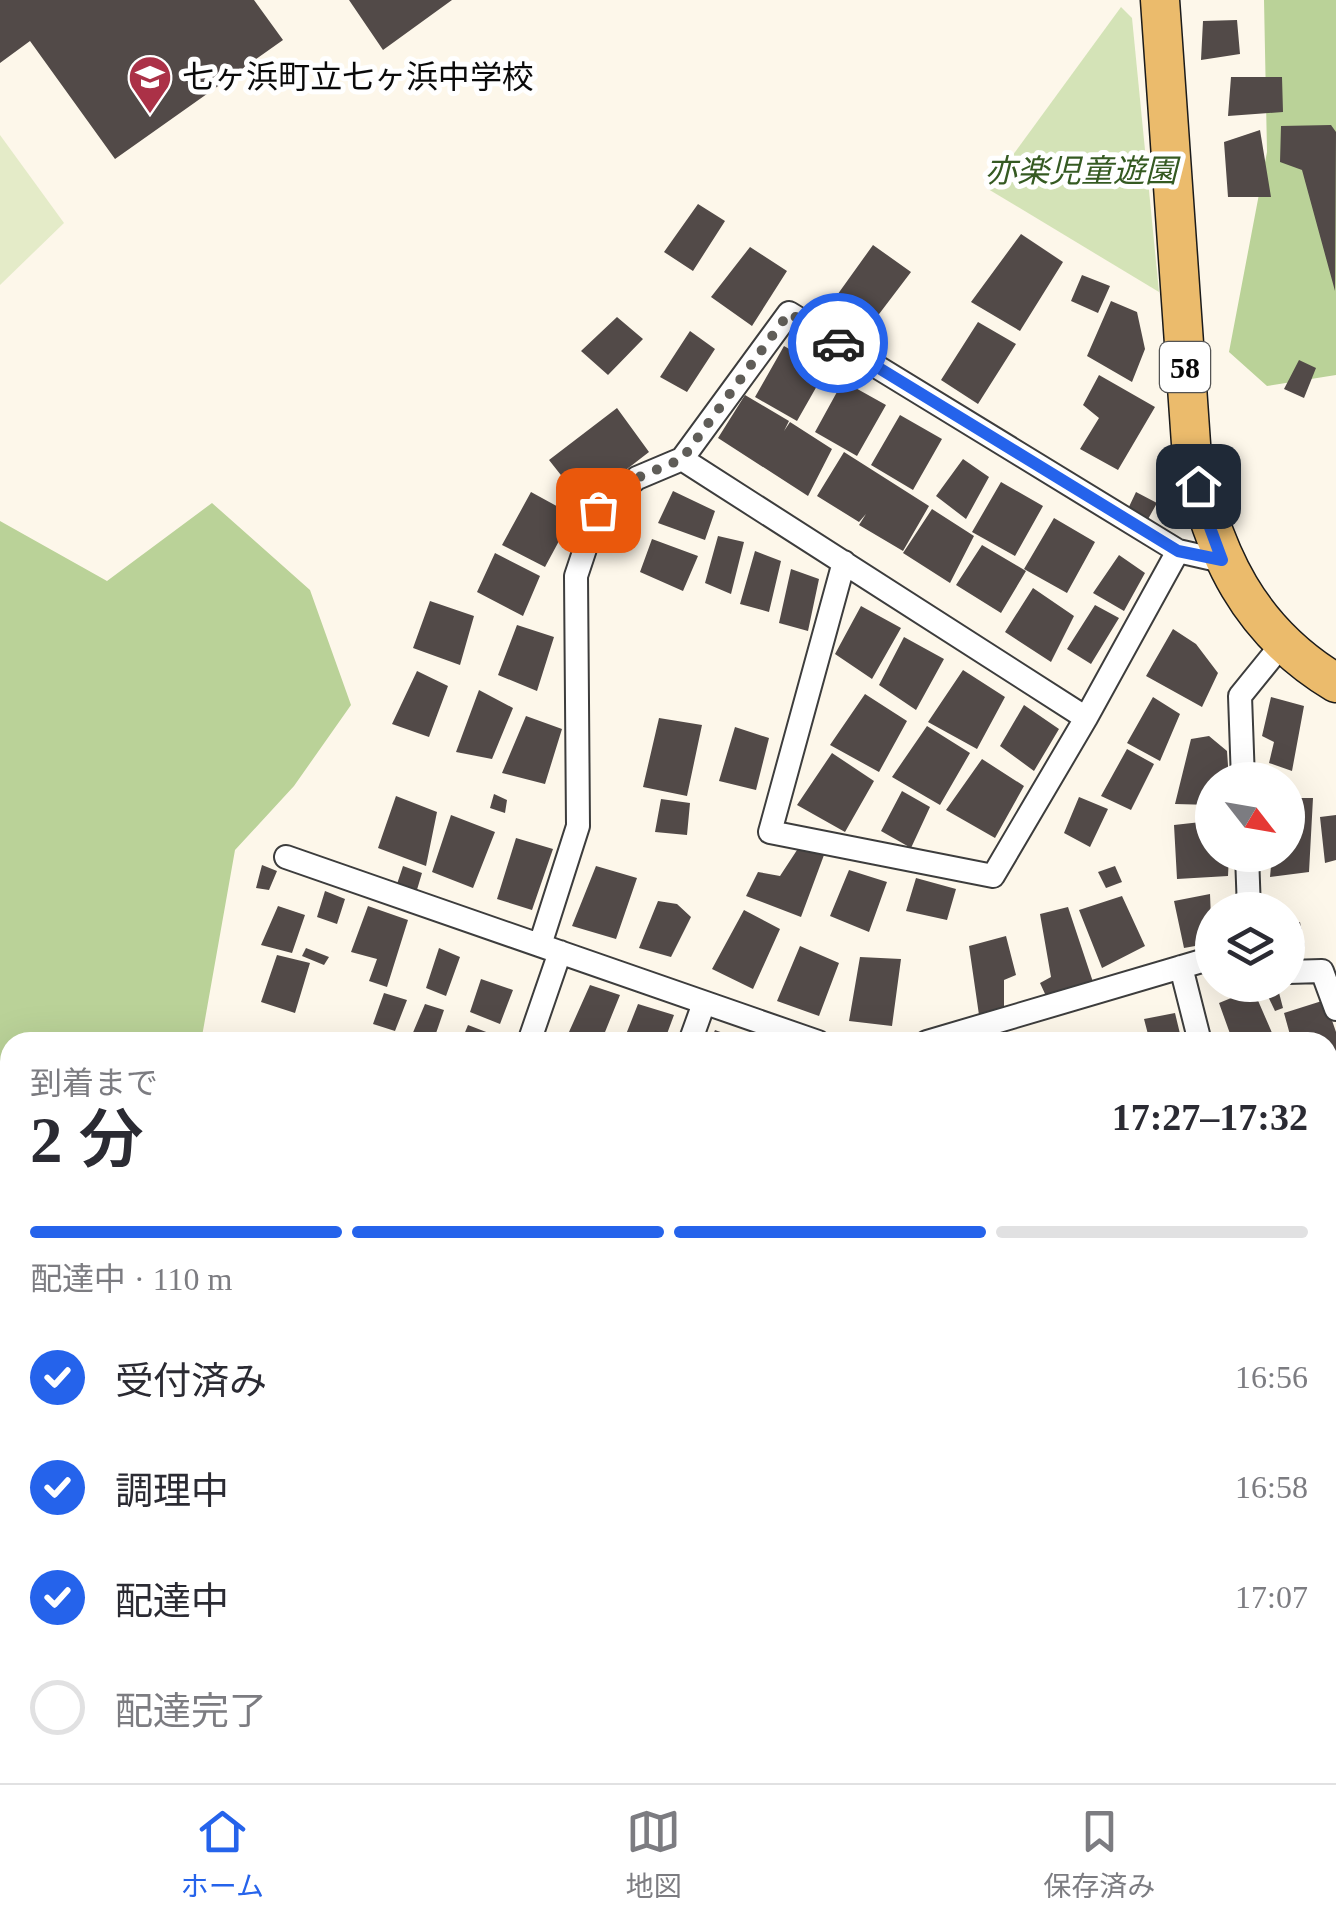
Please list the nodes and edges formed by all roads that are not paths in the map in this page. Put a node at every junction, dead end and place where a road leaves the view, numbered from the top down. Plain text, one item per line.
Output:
1 (1160, 0) edge
2 (682, 459) junction
3 (1178, 551) junction
4 (1222, 560) junction
5 (844, 562) junction
6 (1283, 643) junction
7 (1336, 683) edge
8 (1086, 718) junction
9 (1243, 762) edge
10 (286, 857) dead end
11 (550, 949) junction
12 (1195, 963) edge
13 (1181, 967) junction
14 (1305, 971) edge
15 (704, 1003) junction
16 (1336, 1009) edge
17 (531, 1032) edge
18 (694, 1032) edge
19 (789, 1032) edge
20 (991, 1032) edge
21 (1197, 1032) edge

1 - 4 main road, 58
2 - 3 street
2 - 5 street
2 - 11 street
3 - 4 street
3 - 8 street
4 - 6 main road, 58
5 - 8 street
5 - 8 street
6 - 7 main road, 58
6 - 9 street
10 - 11 street
11 - 15 street
11 - 17 street
12 - 13 street
13 - 20 street
13 - 21 street
14 - 16 street
15 - 18 street
15 - 19 street

